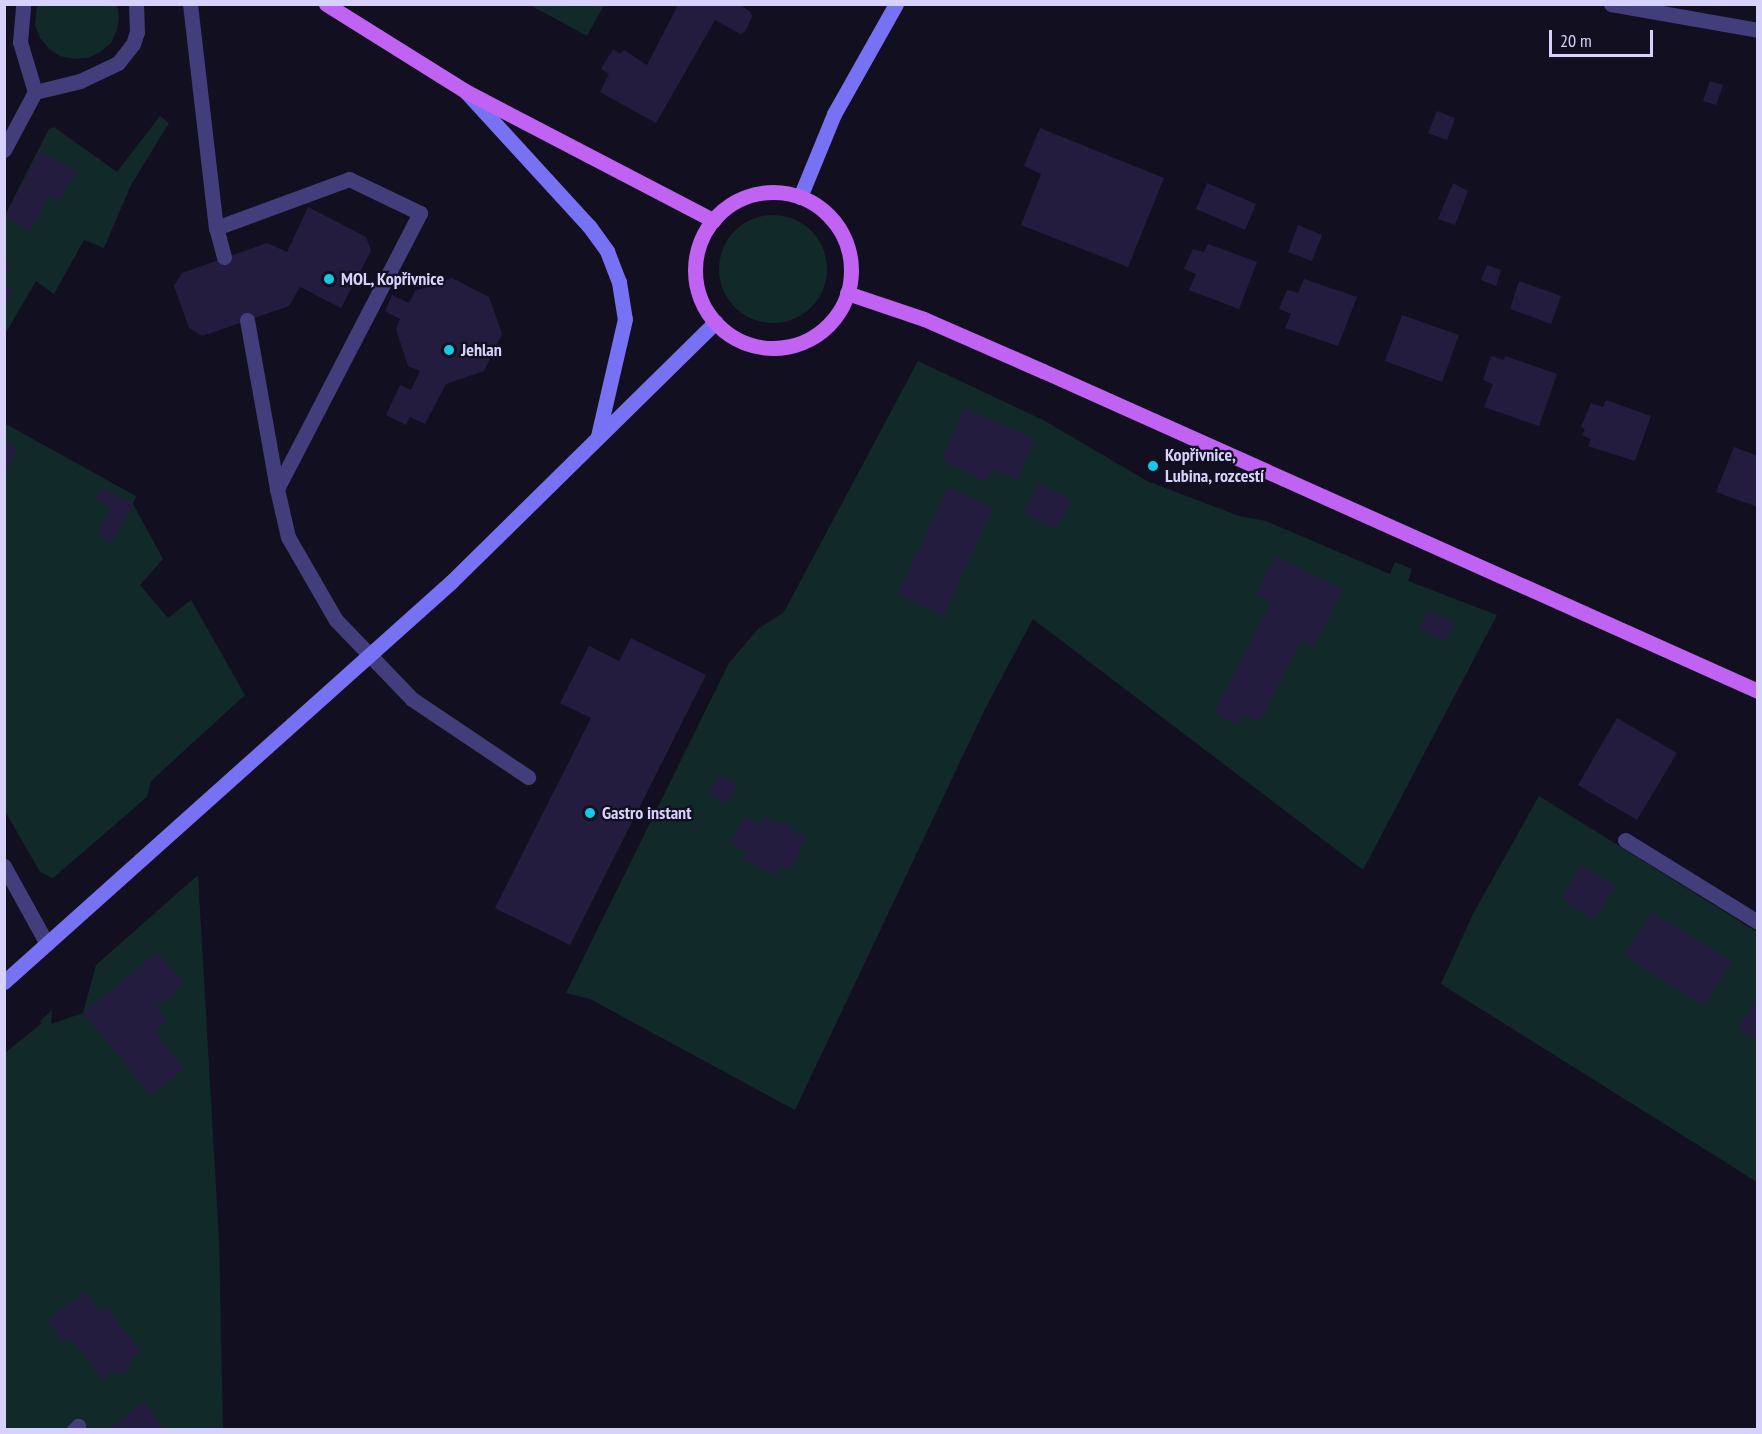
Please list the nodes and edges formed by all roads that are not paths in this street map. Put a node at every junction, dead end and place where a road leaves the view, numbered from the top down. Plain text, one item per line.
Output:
1 (136, 4) edge
2 (190, 4) edge
3 (326, 4) edge
4 (896, 4) edge
5 (1611, 4) edge
6 (20, 6) edge
7 (1758, 30) edge
8 (465, 91) junction
9 (35, 92) junction
10 (4, 150) edge
11 (800, 197) junction
12 (713, 220) junction
13 (216, 228) junction
14 (224, 257) dead end
15 (847, 293) junction
16 (246, 320) dead end
17 (716, 322) junction
18 (598, 437) junction
19 (277, 489) junction
20 (371, 656) junction
21 (1758, 691) edge
22 (528, 777) dead end
23 (1625, 840) dead end
24 (4, 866) edge
25 (1758, 922) edge
26 (47, 944) junction
27 (4, 982) edge

1 - 9 street
2 - 13 street
3 - 8 main road
4 - 11 main road
5 - 7 street
6 - 9 street
8 - 12 main road
8 - 18 main road
9 - 10 street
11 - 12 main road
11 - 15 main road
12 - 17 main road
13 - 14 street
13 - 19 street
15 - 17 main road
15 - 21 main road
16 - 19 street
17 - 18 main road
18 - 20 main road
19 - 20 street
20 - 22 street
20 - 26 main road
23 - 25 street
24 - 26 street
26 - 27 main road

